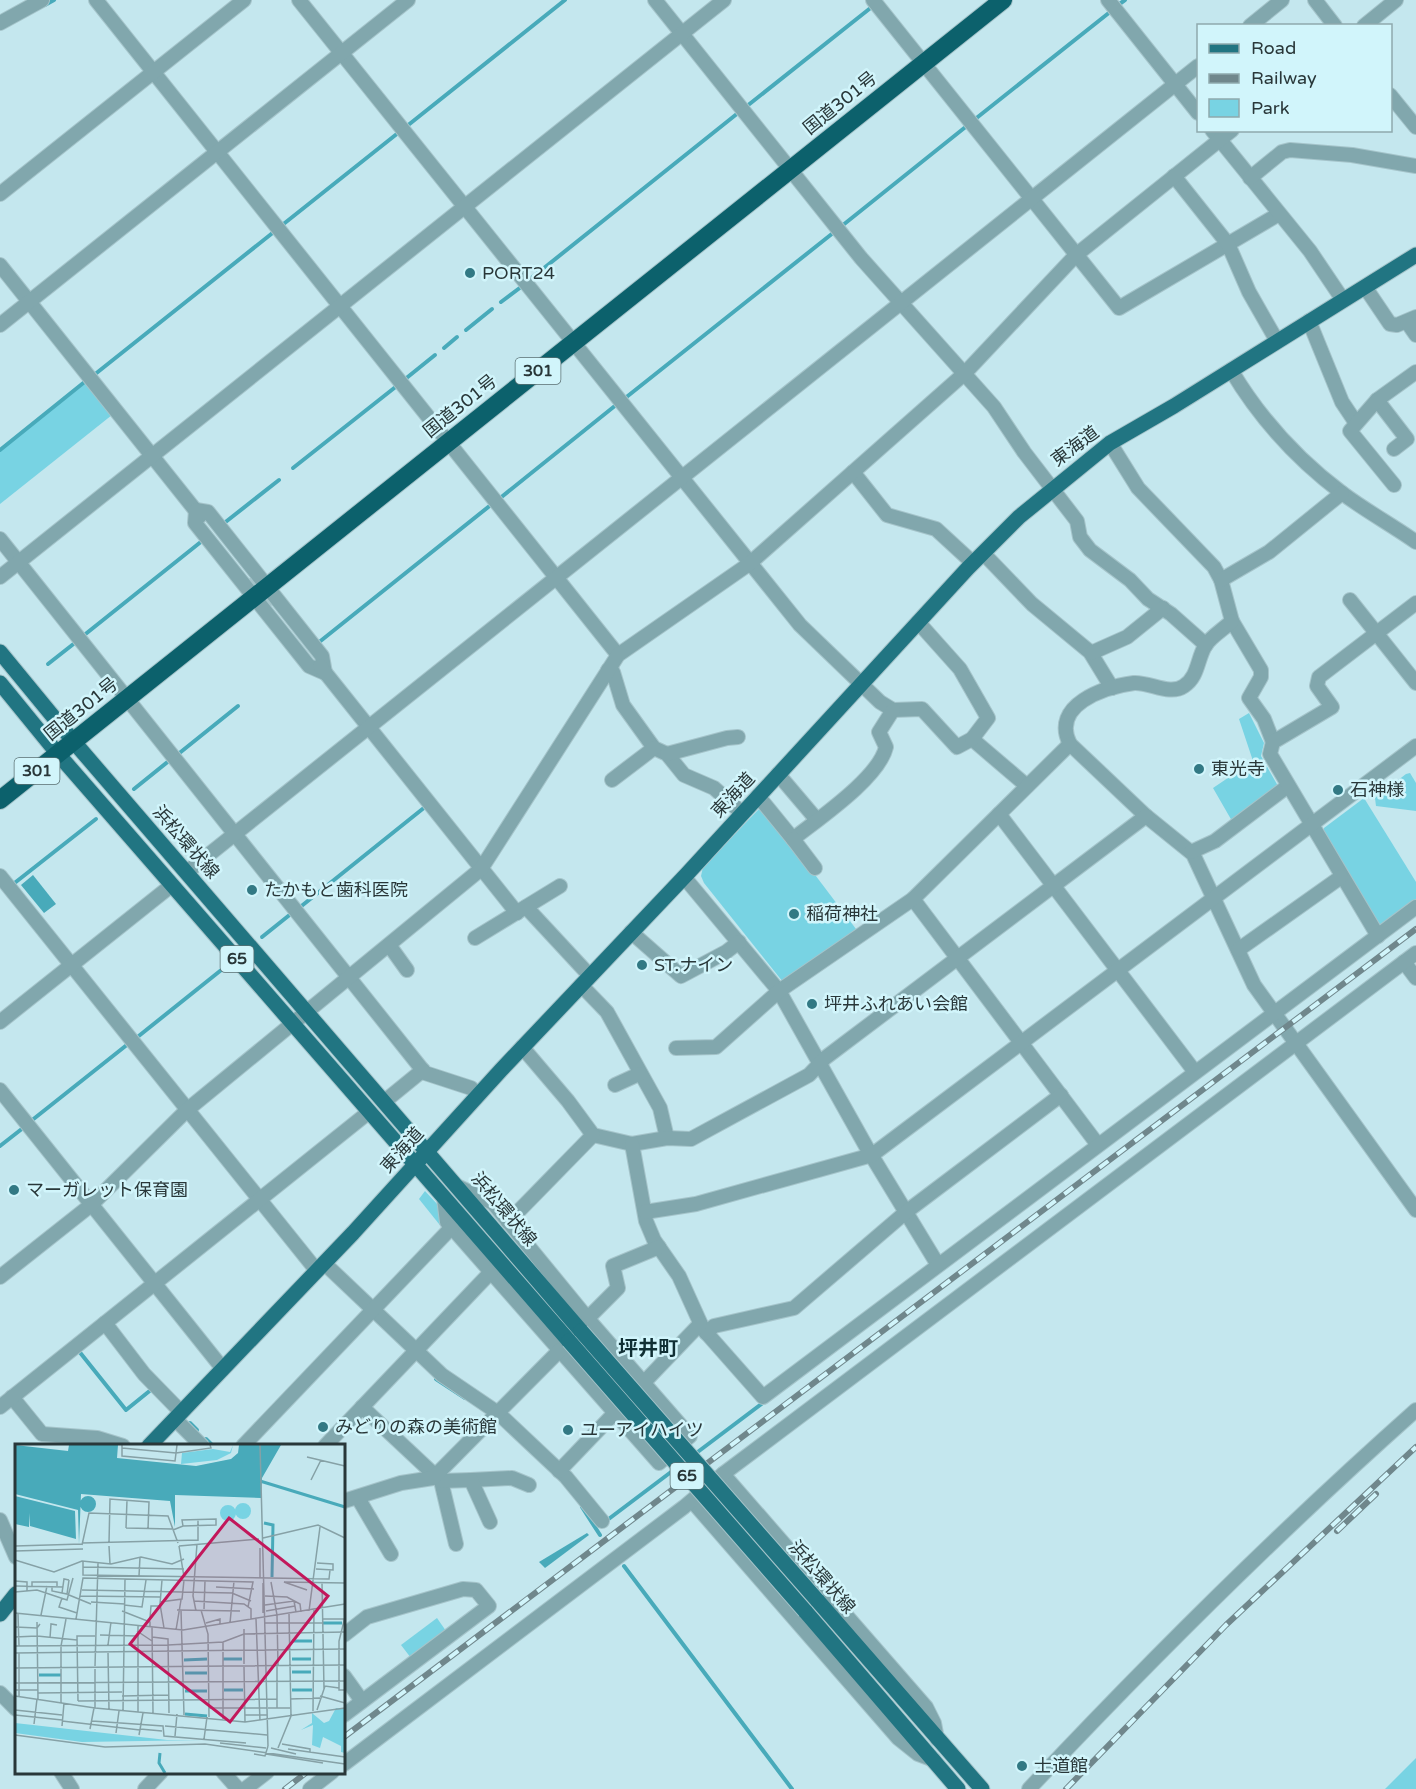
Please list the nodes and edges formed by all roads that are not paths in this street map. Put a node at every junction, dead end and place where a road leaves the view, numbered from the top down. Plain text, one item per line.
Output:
1 (42, 0) edge
2 (96, 0) edge
3 (244, 0) edge
4 (299, 0) edge
5 (408, 0) edge
6 (656, 0) edge
7 (724, 0) edge
8 (873, 0) edge
9 (1003, 0) edge
10 (1108, 0) edge
11 (1282, 0) edge
12 (1315, 0) edge
13 (1396, 0) edge
14 (18, 6) edge
15 (0, 23) edge
16 (1252, 24) edge
17 (1333, 24) edge
18 (1366, 24) edge
19 (682, 33) junction
20 (342, 53) junction
21 (924, 63) junction
22 (1197, 67) edge
23 (153, 72) junction
24 (1176, 84) junction
25 (1392, 97) edge
26 (1197, 112) edge
27 (1414, 121) edge
28 (1216, 135) edge
29 (217, 152) junction
30 (1416, 166) edge
31 (791, 170) junction
32 (1174, 176) junction
33 (1250, 178) junction
34 (0, 194) edge
35 (1032, 199) junction
36 (464, 207) junction
37 (1279, 214) junction
38 (1228, 244) junction
39 (1076, 255) junction
40 (1416, 255) edge
41 (0, 265) edge
42 (1365, 287) junction
43 (1343, 300) junction
44 (30, 302) junction
45 (902, 303) junction
46 (339, 306) junction
47 (1412, 320) edge
48 (1309, 321) junction
49 (0, 325) edge
50 (1416, 334) edge
51 (1277, 341) junction
52 (573, 343) junction
53 (1231, 370) junction
54 (1416, 372) edge
55 (964, 373) junction
56 (1377, 400) junction
57 (1356, 423) junction
58 (448, 442) junction
59 (1110, 443) junction
60 (1394, 449) dead end
61 (152, 455) junction
62 (853, 472) junction
63 (681, 479) junction
64 (1394, 485) dead end
65 (1052, 488) junction
66 (1342, 493) junction
67 (196, 510) junction
68 (0, 539) edge
69 (1416, 541) edge
70 (978, 558) junction
71 (18, 562) junction
72 (748, 564) junction
73 (0, 576) edge
74 (250, 578) tunnel mouth
75 (556, 578) junction
76 (1221, 580) junction
77 (261, 592) junction
78 (1350, 600) dead end
79 (1416, 603) edge
80 (272, 606) tunnel mouth
81 (1163, 608) junction
82 (1232, 621) junction
83 (918, 622) junction
84 (1377, 634) junction
85 (1206, 645) junction
86 (0, 652) edge
87 (1091, 653) junction
88 (618, 655) junction
89 (608, 670) junction
90 (325, 673) junction
91 (0, 683) edge
92 (1416, 683) edge
93 (860, 686) junction
94 (1112, 688) junction
95 (127, 699) junction
96 (893, 710) junction
97 (369, 727) junction
98 (738, 737) dead end
99 (972, 739) junction
100 (74, 742) junction
101 (1273, 742) junction
102 (1070, 744) junction
103 (1416, 746) edge
104 (654, 748) junction
105 (58, 754) junction
106 (667, 754) junction
107 (778, 774) junction
108 (612, 780) dead end
109 (1028, 786) junction
110 (1288, 786) junction
111 (758, 796) junction
112 (0, 800) edge
113 (742, 813) junction
114 (999, 814) junction
115 (1146, 816) junction
116 (817, 820) junction
117 (1310, 826) junction
118 (235, 834) junction
119 (793, 839) junction
120 (1191, 852) junction
121 (815, 868) dead end
122 (481, 869) junction
123 (187, 872) junction
124 (0, 876) edge
125 (684, 877) junction
126 (1341, 877) junction
127 (172, 885) junction
128 (1054, 885) junction
129 (560, 886) dead end
130 (1214, 898) junction
131 (913, 899) junction
132 (1416, 908) edge
133 (521, 910) junction
134 (631, 932) junction
135 (1378, 936) junction
136 (475, 938) dead end
137 (739, 942) junction
138 (389, 945) junction
139 (1238, 951) junction
140 (1416, 953) edge
141 (957, 958) junction
142 (1404, 962) junction
143 (71, 965) junction
144 (407, 970) dead end
145 (1118, 970) junction
146 (349, 978) junction
147 (1416, 978) edge
148 (586, 980) junction
149 (779, 992) junction
150 (308, 1012) junction
151 (1275, 1014) junction
152 (0, 1022) edge
153 (293, 1024) junction
154 (1021, 1043) junction
155 (1296, 1043) junction
156 (522, 1047) junction
157 (676, 1048) dead end
158 (819, 1064) junction
159 (423, 1070) junction
160 (1195, 1072) junction
161 (639, 1074) junction
162 (615, 1085) dead end
163 (0, 1090) edge
164 (478, 1095) junction
165 (1061, 1095) junction
166 (385, 1101) junction
167 (187, 1110) junction
168 (369, 1112) junction
169 (593, 1135) junction
170 (668, 1138) junction
171 (632, 1144) junction
172 (1098, 1145) junction
173 (428, 1150) junction
174 (872, 1155) junction
175 (414, 1165) junction
176 (459, 1187) junction
177 (444, 1198) junction
178 (259, 1201) junction
179 (91, 1205) junction
180 (1416, 1210) edge
181 (645, 1212) junction
182 (906, 1212) junction
183 (508, 1222) junction
184 (452, 1227) junction
185 (659, 1247) junction
186 (938, 1265) junction
187 (320, 1267) junction
188 (491, 1272) junction
189 (0, 1277) edge
190 (154, 1284) junction
191 (372, 1309) junction
192 (105, 1323) junction
193 (584, 1324) junction
194 (703, 1329) junction
195 (565, 1346) junction
196 (416, 1350) junction
197 (223, 1369) junction
198 (643, 1382) junction
199 (12, 1397) junction
200 (0, 1407) edge
201 (362, 1407) junction
202 (1416, 1410) edge
203 (615, 1412) junction
204 (498, 1413) junction
205 (178, 1415) junction
206 (116, 1444) edge
207 (151, 1444) edge
208 (200, 1444) edge
209 (245, 1444) edge
210 (327, 1444) edge
211 (559, 1471) junction
212 (723, 1474) junction
213 (438, 1479) junction
214 (471, 1480) junction
215 (529, 1485) dead end
216 (358, 1498) junction
217 (692, 1501) junction
218 (345, 1502) edge
219 (0, 1520) edge
220 (602, 1521) dead end
221 (490, 1522) dead end
222 (456, 1544) dead end
223 (391, 1554) dead end
224 (15, 1555) edge
225 (15, 1595) edge
226 (811, 1606) junction
227 (0, 1614) edge
228 (345, 1634) edge
229 (345, 1677) edge
230 (0, 1693) edge
231 (362, 1701) junction
232 (15, 1706) edge
233 (345, 1714) edge
234 (937, 1739) junction
235 (934, 1760) junction
236 (345, 1763) edge
237 (61, 1774) edge
238 (160, 1774) edge
239 (224, 1774) edge
240 (266, 1774) edge
241 (331, 1774) edge
242 (68, 1788) edge
243 (144, 1789) edge
244 (238, 1789) edge
245 (245, 1789) edge
246 (310, 1789) edge
247 (958, 1789) edge
248 (982, 1789) edge
249 (1029, 1789) edge

1 - 14 street
2 - 23 street
3 - 23 street
4 - 20 street
5 - 20 street
6 - 19 street
7 - 19 street
8 - 21 street
9 - 21 highway, 国道301号 / 301
10 - 24 street
11 - 16 street
12 - 17 street
13 - 18 street
14 - 15 street
19 - 31 street
19 - 36 street
20 - 29 street
20 - 36 street
21 - 31 highway, 国道301号 / 301
21 - 35 street
22 - 24 street
23 - 29 street
23 - 34 street
24 - 26 street
24 - 35 street
25 - 27 street
28 - 32 street
28 - 33 street
29 - 44 street
29 - 46 street
30 - 33 street
31 - 45 street
31 - 52 highway, 国道301号 / 301
32 - 38 street
32 - 39 street
33 - 37 street
35 - 39 street
35 - 45 street
36 - 46 street
36 - 52 street
37 - 38 street
37 - 43 street
38 - 39 street
38 - 51 street
39 - 55 street
40 - 42 main road, 東海道
41 - 44 street
42 - 43 main road, 東海道
42 - 47 street
43 - 48 main road, 東海道
44 - 49 street
44 - 61 street
45 - 55 street
45 - 63 street
46 - 58 street
46 - 61 street
47 - 50 street
48 - 51 main road, 東海道
48 - 57 street
51 - 53 main road, 東海道
52 - 58 highway, 国道301号 / 301
52 - 63 street
53 - 59 main road, 東海道
53 - 66 street
54 - 56 street
55 - 62 street
55 - 65 street
56 - 57 street
56 - 60 street
57 - 64 street
58 - 75 street
58 - 77 highway, 国道301号 / 301
59 - 65 main road, 東海道
59 - 76 street
61 - 67 street
61 - 71 street
62 - 70 street
62 - 72 street
63 - 72 street
63 - 75 street
65 - 70 main road, 東海道
65 - 81 street
66 - 69 street
66 - 76 street
67 - 74 street
67 - 77 street
68 - 71 street
70 - 83 main road, 東海道
70 - 87 street
71 - 73 street
71 - 95 street
72 - 88 street
72 - 93 street
75 - 88 street
75 - 97 street
76 - 82 street
77 - 90 street
77 - 95 highway, 国道301号 / 301
78 - 84 street
79 - 84 street
80 - 90 street
81 - 85 street
81 - 87 street
82 - 85 street
82 - 101 street
83 - 93 main road, 東海道
83 - 99 street
84 - 92 street
84 - 101 street
85 - 94 street
86 - 100 main road, 浜松環状線 / 65
87 - 94 street
88 - 89 street
89 - 104 street
89 - 122 street
90 - 97 street
91 - 105 main road, 浜松環状線 / 65
93 - 96 street
93 - 107 main road, 東海道
94 - 102 street
95 - 100 highway, 国道301号 / 301
95 - 118 street
96 - 99 street
96 - 116 street
97 - 118 street
97 - 122 street
98 - 106 street
99 - 109 street
100 - 105 highway, 国道301号 / 301
100 - 123 main road, 浜松環状線 / 65
101 - 110 street
102 - 109 street
102 - 115 street
103 - 117 street
104 - 106 street
104 - 108 street
105 - 112 highway, 国道301号 / 301
105 - 127 main road, 浜松環状線 / 65
106 - 113 street
107 - 111 main road, 東海道
107 - 116 street
109 - 114 street
110 - 117 street
110 - 120 street
111 - 113 main road, 東海道
111 - 119 street
113 - 125 main road, 東海道
114 - 128 street
114 - 131 street
115 - 120 street
115 - 128 street
116 - 119 street
117 - 126 street
117 - 130 street
118 - 123 street
118 - 146 street
119 - 121 street
120 - 130 street
122 - 133 street
122 - 138 street
123 - 150 main road, 浜松環状線 / 65
124 - 143 street
125 - 134 main road, 東海道
125 - 137 street
126 - 135 street
126 - 139 street
127 - 143 street
127 - 153 main road, 浜松環状線 / 65
128 - 141 street
128 - 145 street
129 - 133 street
130 - 139 street
130 - 145 street
131 - 141 street
131 - 149 street
132 - 135 street
133 - 136 street
133 - 148 street
134 - 137 street
134 - 148 main road, 東海道
135 - 151 street
137 - 149 street
138 - 144 street
138 - 146 street
139 - 151 street
140 - 142 street
141 - 154 street
141 - 158 street
142 - 147 street
142 - 155 street
143 - 152 street
143 - 167 street
145 - 154 street
145 - 160 street
146 - 150 street
146 - 159 street
148 - 156 main road, 東海道
148 - 161 street
149 - 157 street
149 - 158 street
150 - 153 street
150 - 166 main road, 浜松環状線 / 65
151 - 155 street
151 - 160 street
153 - 167 street
153 - 168 main road, 浜松環状線 / 65
154 - 165 street
154 - 174 street
155 - 180 street
155 - 212 street
156 - 164 main road, 東海道
156 - 169 street
158 - 170 street
158 - 174 street
159 - 164 street
159 - 166 street
160 - 172 street
161 - 162 street
161 - 170 street
163 - 179 street
164 - 173 main road, 東海道
165 - 172 street
165 - 182 street
166 - 173 main road, 浜松環状線 / 65
167 - 178 street
167 - 179 street
168 - 175 main road, 浜松環状線 / 65
168 - 178 street
169 - 171 street
169 - 183 street
170 - 171 street
171 - 181 street
172 - 186 street
173 - 175 main road, 東海道
173 - 176 main road, 浜松環状線 / 65
174 - 181 street
174 - 182 street
175 - 177 main road, 浜松環状線 / 65
175 - 187 main road, 東海道
176 - 183 street
176 - 193 main road, 浜松環状線 / 65
177 - 184 street
177 - 195 main road, 浜松環状線 / 65
178 - 187 street
178 - 190 street
179 - 189 street
179 - 190 street
181 - 185 street
182 - 186 street
182 - 194 street
183 - 193 street
184 - 188 street
184 - 191 street
185 - 193 street
185 - 194 street
186 - 194 street
187 - 191 street
187 - 197 main road, 東海道
188 - 195 street
188 - 196 street
190 - 192 street
190 - 197 street
191 - 196 street
191 - 209 street
192 - 199 street
192 - 205 street
193 - 198 street
193 - 226 main road, 浜松環状線 / 65, bridge
194 - 198 street
195 - 203 street
195 - 204 street
195 - 226 main road, 浜松環状線 / 65, bridge
196 - 201 street
196 - 204 street
197 - 205 main road, 東海道
198 - 203 street
198 - 203 street
199 - 200 street
199 - 206 street
201 - 210 street
201 - 213 street
202 - 249 street
203 - 211 street
204 - 211 street
204 - 213 street
205 - 207 main road, 東海道
205 - 208 street
211 - 220 street
212 - 217 street
212 - 234 street
213 - 214 street
213 - 216 street
213 - 222 street
214 - 215 street
214 - 221 street
216 - 218 street
216 - 223 street
217 - 235 street
217 - 236 street
219 - 224 street
225 - 227 main road
226 - 234 main road, 浜松環状線 / 65
226 - 235 main road, 浜松環状線 / 65
228 - 231 street
229 - 231 street
230 - 232 street
231 - 233 street
234 - 248 main road, 浜松環状線 / 65
235 - 247 main road, 浜松環状線 / 65
237 - 242 street
238 - 243 street
239 - 244 street
240 - 245 street
241 - 246 street

